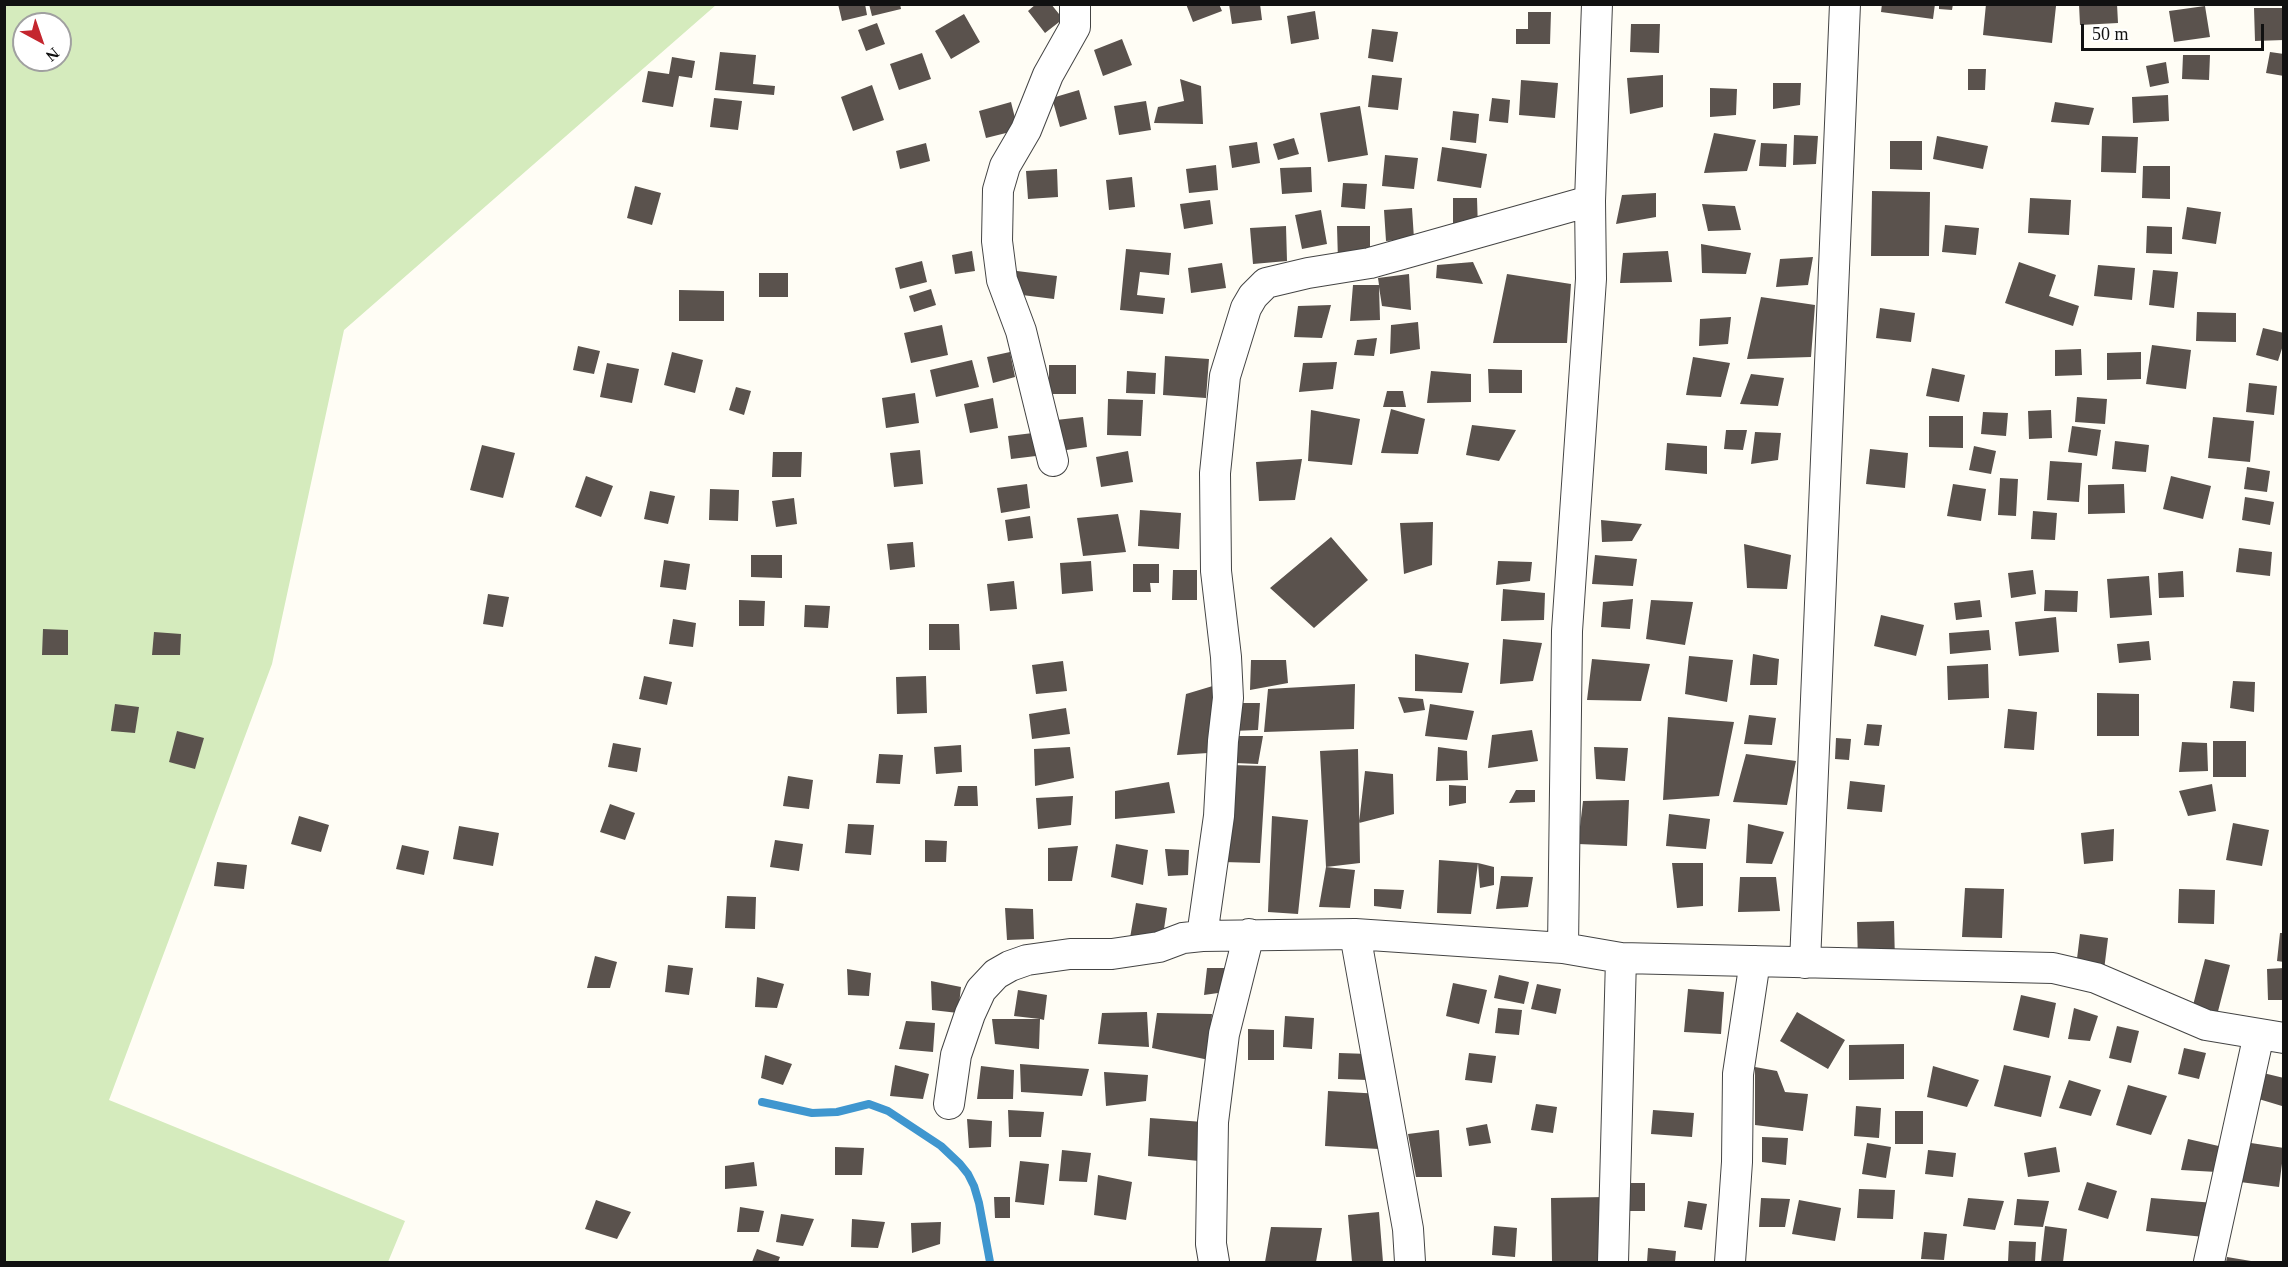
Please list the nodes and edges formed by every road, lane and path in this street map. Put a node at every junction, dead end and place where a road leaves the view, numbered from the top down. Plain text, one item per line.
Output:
1 (1075, 4) edge
2 (1597, 4) edge
3 (1845, 4) edge
4 (1590, 201) junction
5 (1053, 461) dead end
6 (1249, 934) junction
7 (1355, 934) junction
8 (1202, 936) junction
9 (1563, 948) junction
10 (1621, 957) junction
11 (1755, 961) junction
12 (1805, 963) junction
13 (2271, 1036) edge
14 (949, 1104) dead end
15 (1215, 1263) edge
16 (1410, 1263) edge
17 (1613, 1263) edge
18 (1730, 1263) edge
19 (2209, 1263) edge

1 - 5 street
2 - 4 street
3 - 12 street
4 - 8 street
4 - 9 street
6 - 7 street
6 - 8 street
6 - 15 street
7 - 9 street
7 - 16 street
8 - 14 street
9 - 10 street
10 - 11 street
10 - 17 street
11 - 12 street
11 - 18 street
12 - 13 street
13 - 19 street

